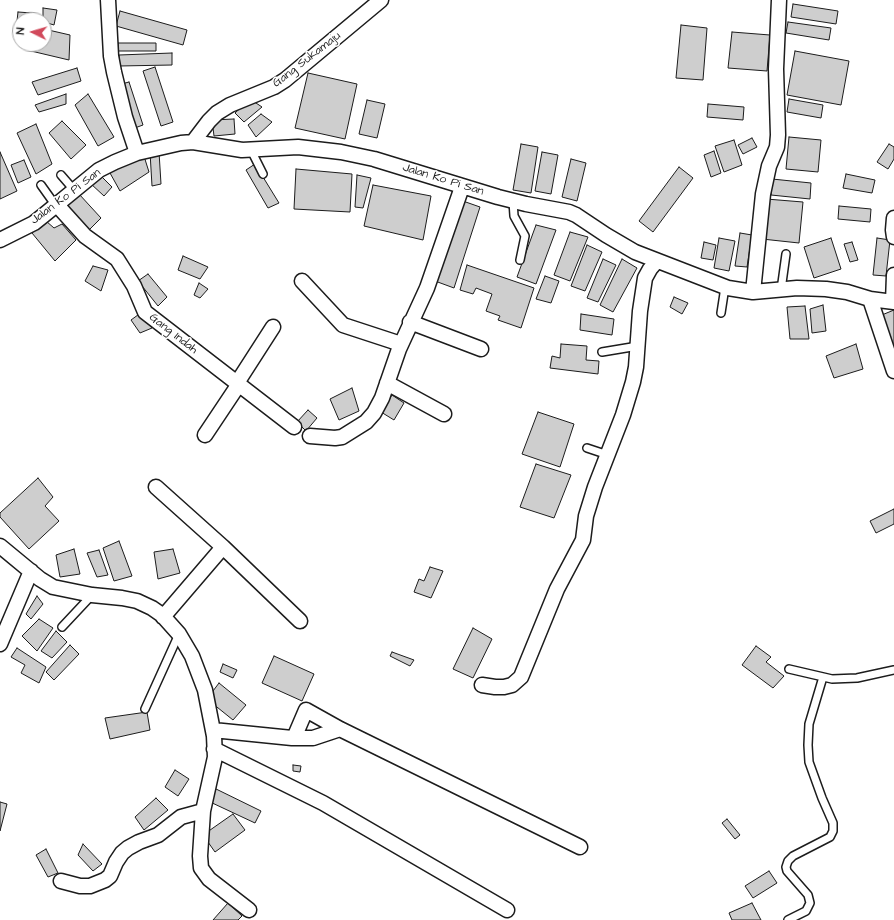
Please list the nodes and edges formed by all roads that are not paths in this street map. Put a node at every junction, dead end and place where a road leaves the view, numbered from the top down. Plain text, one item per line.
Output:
1 (381, 0) edge
2 (106, 1) edge
3 (775, 1) edge
4 (193, 142) junction
5 (251, 150) junction
6 (137, 154) junction
7 (263, 174) dead end
8 (61, 175) dead end
9 (41, 185) dead end
10 (462, 187) junction
11 (74, 190) junction
12 (513, 201) junction
13 (57, 205) junction
14 (894, 218) edge
15 (894, 237) edge
16 (0, 240) edge
17 (786, 254) dead end
18 (520, 260) dead end
19 (657, 261) junction
20 (894, 275) edge
21 (302, 280) dead end
22 (725, 287) junction
23 (781, 290) junction
24 (753, 292) junction
25 (870, 299) junction
26 (893, 302) edge
27 (721, 312) dead end
28 (410, 322) junction
29 (273, 327) dead end
30 (401, 344) junction
31 (638, 346) junction
32 (481, 349) dead end
33 (602, 352) dead end
34 (894, 371) edge
35 (387, 383) junction
36 (238, 384) junction
37 (444, 414) dead end
38 (294, 427) dead end
39 (205, 435) dead end
40 (310, 436) dead end
41 (587, 448) dead end
42 (608, 455) junction
43 (156, 487) dead end
44 (0, 546) edge
45 (223, 547) junction
46 (31, 571) junction
47 (92, 595) junction
48 (163, 617) junction
49 (300, 621) dead end
50 (62, 627) dead end
51 (179, 634) junction
52 (0, 644) edge
53 (789, 669) dead end
54 (894, 670) edge
55 (823, 677) junction
56 (482, 685) dead end
57 (145, 709) dead end
58 (340, 729) junction
59 (213, 730) junction
60 (294, 738) junction
61 (214, 749) junction
62 (203, 811) junction
63 (580, 847) dead end
64 (61, 881) dead end
65 (249, 910) dead end
66 (507, 910) dead end
67 (788, 920) edge

1 - 4 street, Gang Sukamaju
2 - 6 street
3 - 24 street
4 - 5 street, Jalan Ko Pi San
4 - 6 street, Jalan Ko Pi San
5 - 7 lane
5 - 10 street, Jalan Ko Pi San
6 - 11 street, Jalan Ko Pi San
8 - 11 lane
9 - 13 lane
10 - 12 street, Jalan Ko Pi San
10 - 28 street
11 - 13 street, Jalan Ko Pi San
12 - 18 lane
12 - 19 street, Jalan Ko Pi San
13 - 16 street, Jalan Ko Pi San
13 - 36 street, Gang Indah
14 - 15 street
17 - 23 lane
19 - 22 street, Jalan Ko Pi San
19 - 31 street
20 - 26 street
21 - 30 street
22 - 24 street, Jalan Ko Pi San
22 - 27 lane
23 - 24 street, Jalan Ko Pi San
23 - 25 street, Jalan Ko Pi San
25 - 26 street, Jalan Ko Pi San
25 - 34 street
28 - 30 street
28 - 32 street
29 - 36 street
30 - 35 street
31 - 33 lane
31 - 42 street
35 - 37 street
35 - 40 street
36 - 38 street, Gang Indah
36 - 39 street
41 - 42 lane
42 - 56 street
43 - 45 street
44 - 46 street
45 - 48 street
45 - 49 street
46 - 47 street
46 - 52 street
47 - 48 street
47 - 50 lane
48 - 51 street
51 - 57 lane
51 - 59 street
53 - 55 lane
54 - 55 lane
55 - 67 lane
58 - 60 street
58 - 60 street
58 - 63 street
59 - 60 street
59 - 61 street
61 - 62 street
61 - 66 street
62 - 64 street
62 - 65 street

